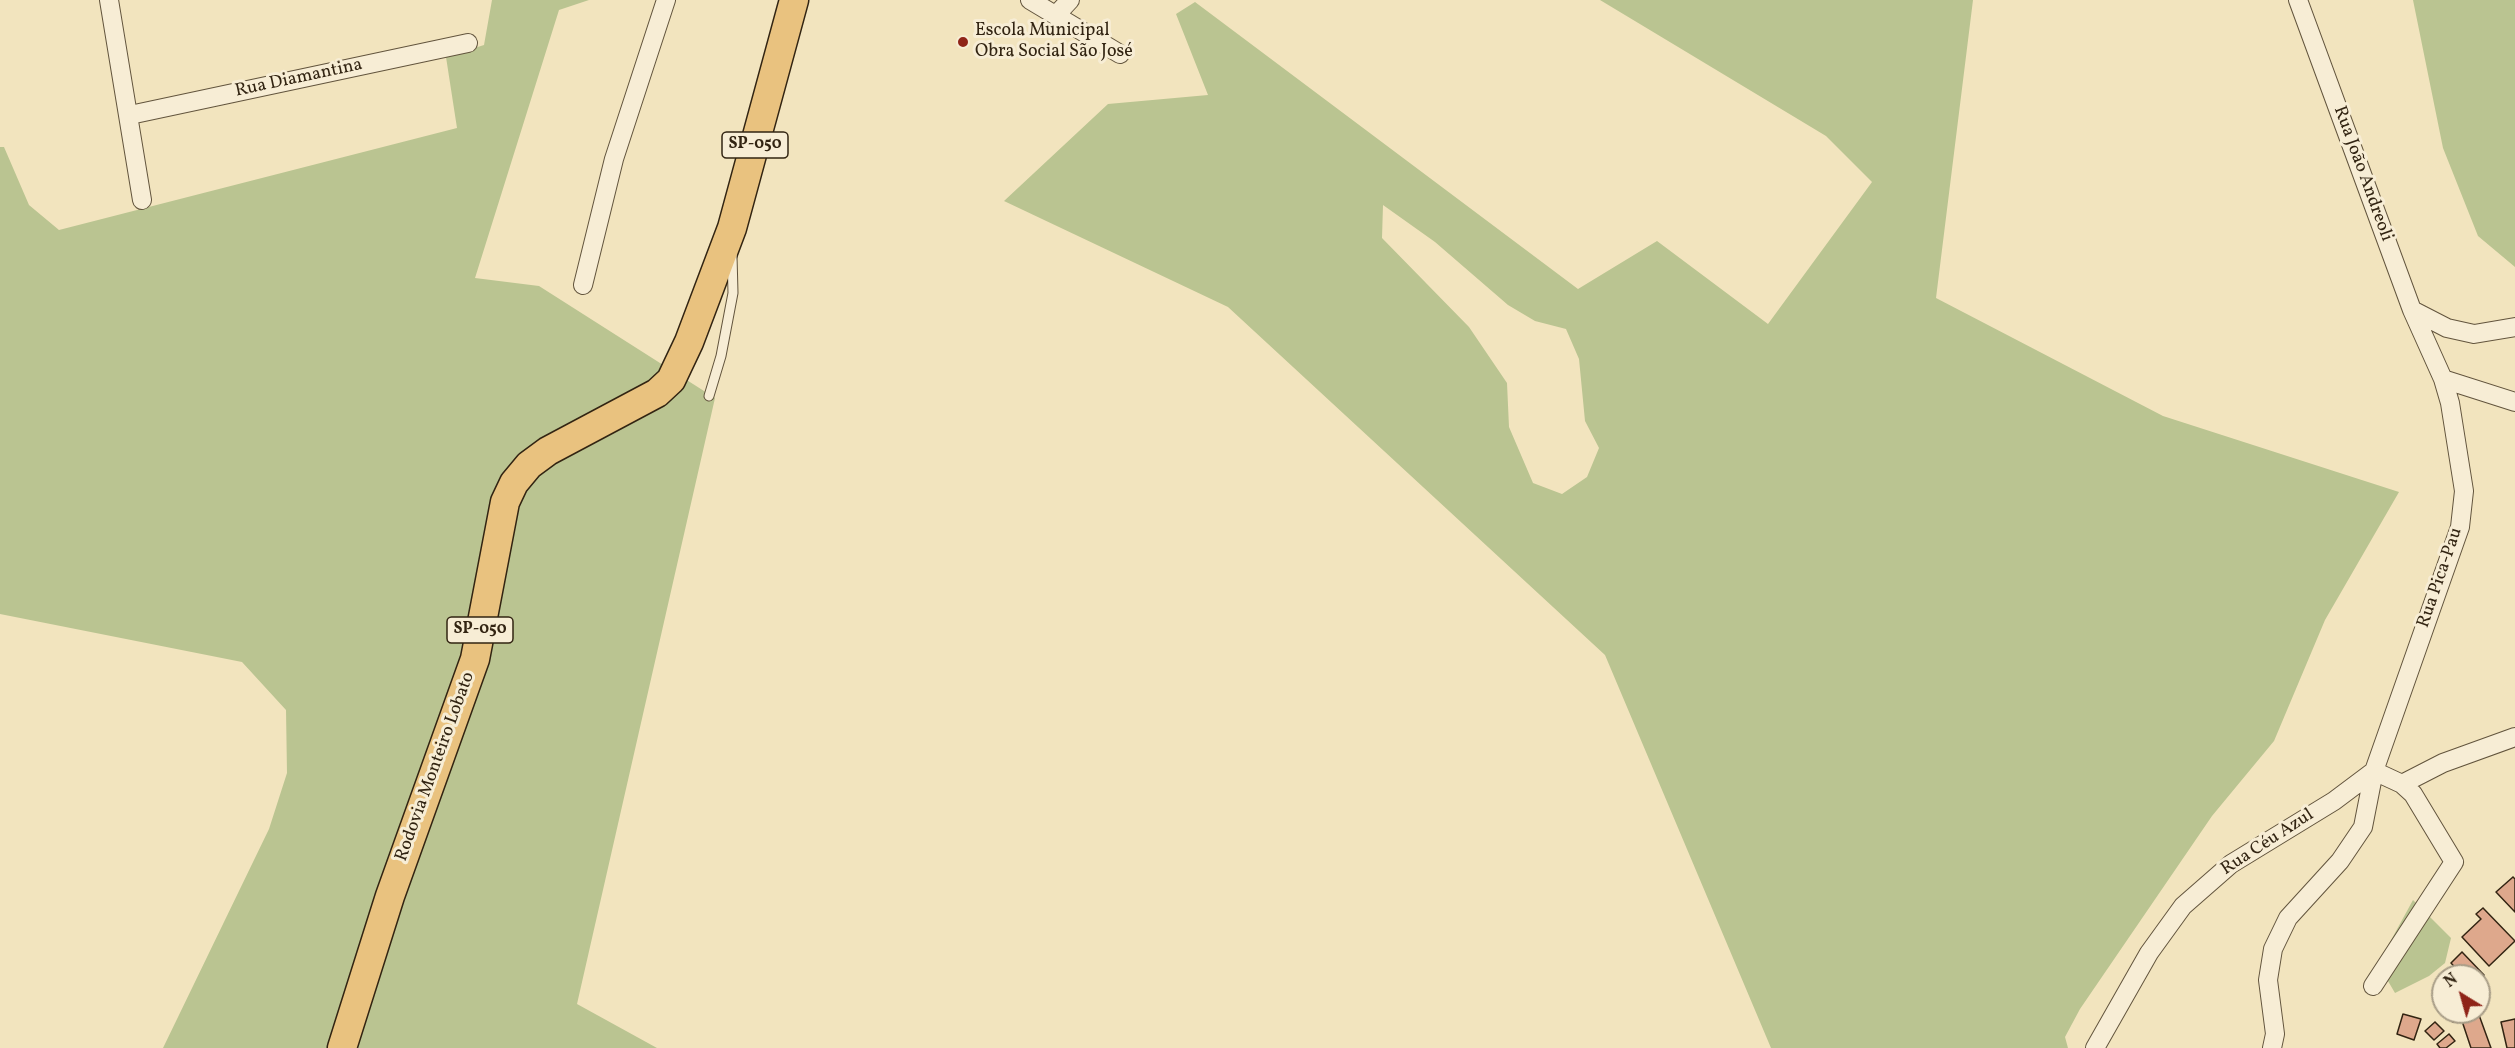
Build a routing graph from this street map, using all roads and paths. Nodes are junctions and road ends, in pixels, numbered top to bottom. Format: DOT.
graph roads {
  1 [pos="109,0"];
  2 [pos="666,0"];
  3 [pos="794,0"];
  4 [pos="1030,0"];
  5 [pos="1070,0"];
  6 [pos="2298,0"];
  7 [pos="1056,15"];
  8 [pos="468,43"];
  9 [pos="1120,54"];
  10 [pos="130,115"];
  11 [pos="142,200"];
  12 [pos="732,228"];
  13 [pos="583,285"];
  14 [pos="2412,310"];
  15 [pos="2515,327"];
  16 [pos="2427,347"];
  17 [pos="2443,379"];
  18 [pos="709,396"];
  19 [pos="2515,402"];
  20 [pos="2515,736"];
  21 [pos="2374,771"];
  22 [pos="2402,784"];
  23 [pos="2373,986"];
  24 [pos="342,1048"];
  25 [pos="2095,1048"];
  26 [pos="2272,1048"];
  1 -- 10 [label="street"];
  2 -- 13 [label="street"];
  3 -- 12 [label="main road, SP-050"];
  4 -- 7 [label="street"];
  5 -- 7 [label="street"];
  6 -- 14 [label="street, Rua João Andreoli"];
  7 -- 9 [label="street"];
  8 -- 10 [label="street, Rua Diamantina"];
  10 -- 11 [label="street"];
  12 -- 18 [label="lane"];
  12 -- 24 [label="main road, Rodovia Monteiro Lobato / SP-050"];
  14 -- 15 [label="street"];
  14 -- 16 [label="street, Rua João Andreoli"];
  16 -- 17 [label="street, Rua Pica-Pau"];
  17 -- 19 [label="street"];
  17 -- 21 [label="street, Rua Pica-Pau"];
  20 -- 22 [label="street"];
  21 -- 22 [label="street"];
  21 -- 25 [label="street, Rua Céu Azul"];
  21 -- 26 [label="street, Rua Pica-Pau"];
  22 -- 23 [label="street"];
}
